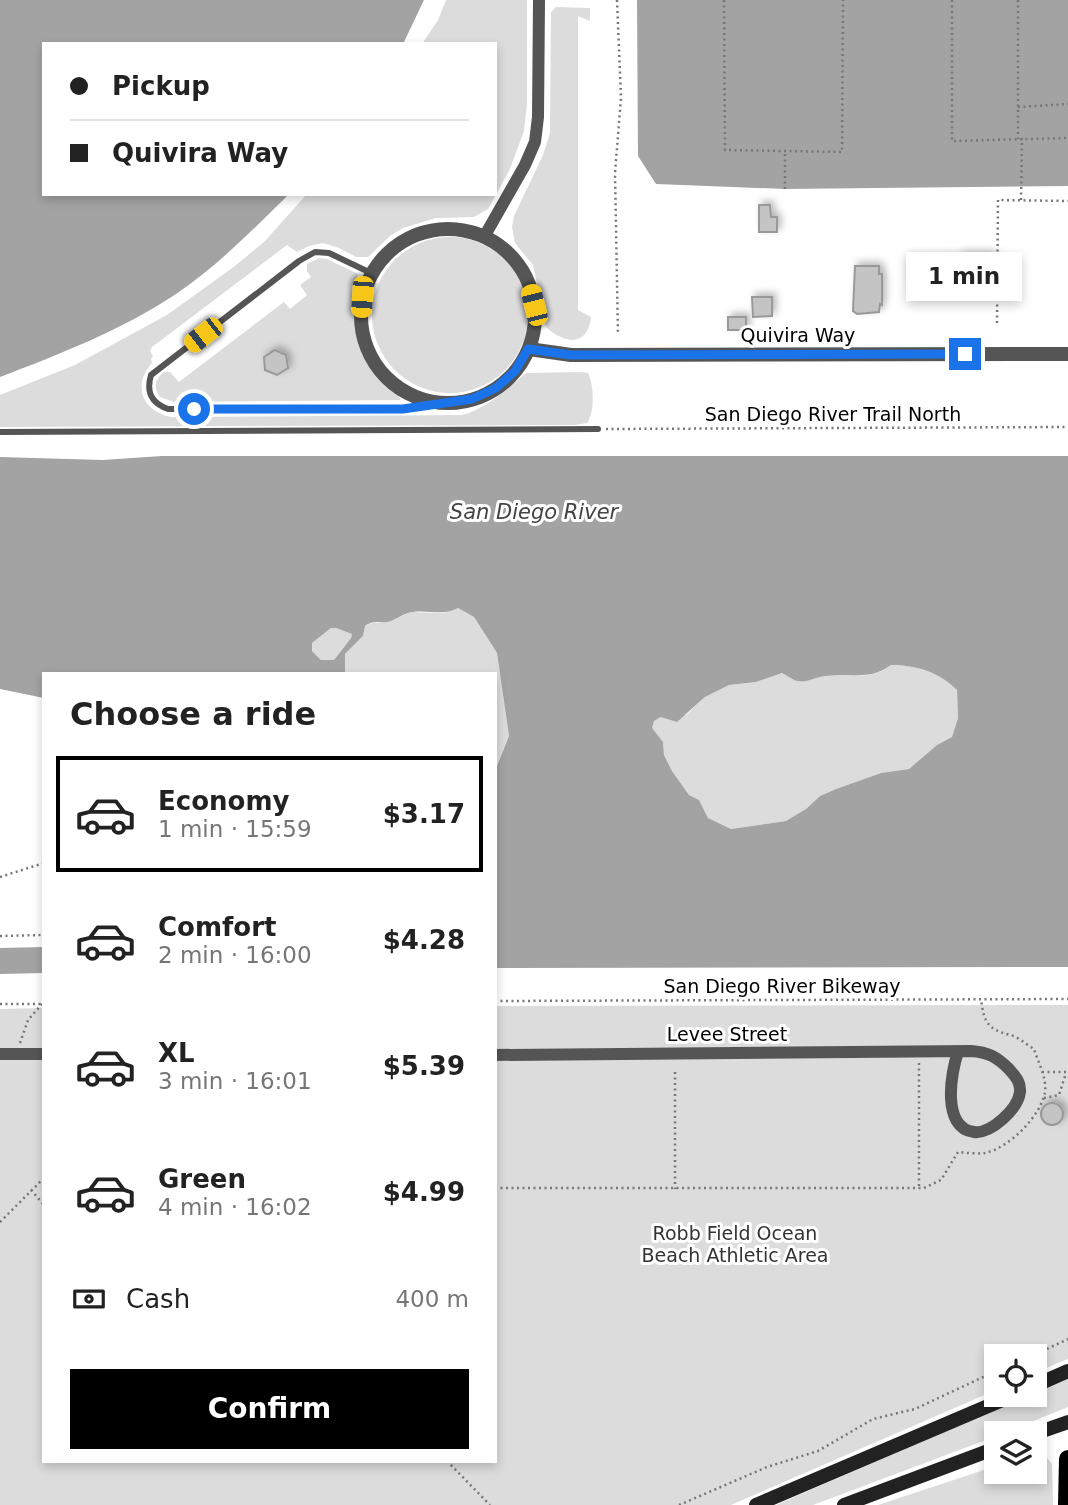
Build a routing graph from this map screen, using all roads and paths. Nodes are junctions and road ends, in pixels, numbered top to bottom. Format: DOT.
graph roads {
  1 [pos="539,0"];
  2 [pos="617,0"];
  3 [pos="724,0"];
  4 [pos="843,0"];
  5 [pos="952,0"];
  6 [pos="1018,0"];
  7 [pos="1068,104"];
  8 [pos="1018,107"];
  9 [pos="1068,138"];
  10 [pos="1020,139"];
  11 [pos="785,151"];
  12 [pos="785,189"];
  13 [pos="1021,200"];
  14 [pos="1068,201"];
  15 [pos="484,237"];
  16 [pos="371,273"];
  17 [pos="997,323"];
  18 [pos="618,335"];
  19 [pos="528,349"];
  20 [pos="1068,354"];
  21 [pos="446,403"];
  22 [pos="1068,427"];
  23 [pos="598,429"];
  24 [pos="0,432"];
  25 [pos="42,864"];
  26 [pos="0,877"];
  27 [pos="42,935"];
  28 [pos="0,936"];
  29 [pos="981,999"];
  30 [pos="1068,999"];
  31 [pos="497,1000"];
  32 [pos="0,1003"];
  33 [pos="42,1004"];
  34 [pos="42,1005"];
  35 [pos="919,1052"];
  36 [pos="958,1052"];
  37 [pos="0,1054"];
  38 [pos="20,1054"];
  39 [pos="42,1054"];
  40 [pos="497,1055"];
  41 [pos="675,1072"];
  42 [pos="1042,1072"];
  43 [pos="1067,1072"];
  44 [pos="1043,1098"];
  45 [pos="42,1180"];
  46 [pos="919,1187"];
  47 [pos="497,1188"];
  48 [pos="676,1189"];
  49 [pos="31,1191"];
  50 [pos="42,1203"];
  51 [pos="0,1222"];
  52 [pos="1068,1339"];
  53 [pos="1047,1349"];
  54 [pos="1068,1371"];
  55 [pos="984,1377"];
  56 [pos="1047,1380"];
  57 [pos="985,1407"];
  58 [pos="1068,1422"];
  59 [pos="1047,1429"];
  60 [pos="984,1452"];
  61 [pos="1068,1459"];
  62 [pos="449,1463"];
  63 [pos="490,1505"];
  64 [pos="679,1505"];
  65 [pos="756,1505"];
  66 [pos="844,1505"];
  67 [pos="1067,1505"];
  1 -- 15 [label="street"];
  2 -- 18 [label="path"];
  3 -- 11 [label="path"];
  4 -- 11 [label="path"];
  5 -- 10 [label="path"];
  6 -- 8 [label="path"];
  7 -- 8 [label="path"];
  8 -- 10 [label="path"];
  9 -- 10 [label="path"];
  10 -- 13 [label="path"];
  11 -- 12 [label="path"];
  13 -- 14 [label="path"];
  13 -- 17 [label="path"];
  15 -- 16 [label="street"];
  15 -- 19 [label="street"];
  16 -- 21 [label="street"];
  16 -- 21 [label="lane"];
  19 -- 20 [label="street, Quivira Way"];
  19 -- 21 [label="street"];
  22 -- 23 [label="path, San Diego River Trail North"];
  23 -- 24 [label="lane"];
  25 -- 26 [label="path"];
  27 -- 28 [label="path"];
  29 -- 30 [label="path, San Diego River Bikeway"];
  29 -- 31 [label="path, San Diego River Bikeway"];
  29 -- 42 [label="path"];
  32 -- 33 [label="path"];
  34 -- 38 [label="path"];
  35 -- 36 [label="street, Levee Street"];
  35 -- 40 [label="street, Levee Street"];
  35 -- 46 [label="path"];
  36 -- 36 [label="street, Levee Street"];
  37 -- 38 [label="street"];
  38 -- 39 [label="street"];
  41 -- 48 [label="path"];
  42 -- 43 [label="path"];
  42 -- 44 [label="path"];
  43 -- 44 [label="path"];
  44 -- 46 [label="path"];
  45 -- 49 [label="path"];
  46 -- 48 [label="path"];
  47 -- 48 [label="path"];
  49 -- 50 [label="path"];
  49 -- 51 [label="path"];
  52 -- 53 [label="path"];
  54 -- 56 [label="main road"];
  55 -- 64 [label="path"];
  57 -- 65 [label="main road"];
  58 -- 59 [label="main road"];
  60 -- 66 [label="main road"];
  61 -- 67 [label="main road"];
  62 -- 63 [label="path"];
}
